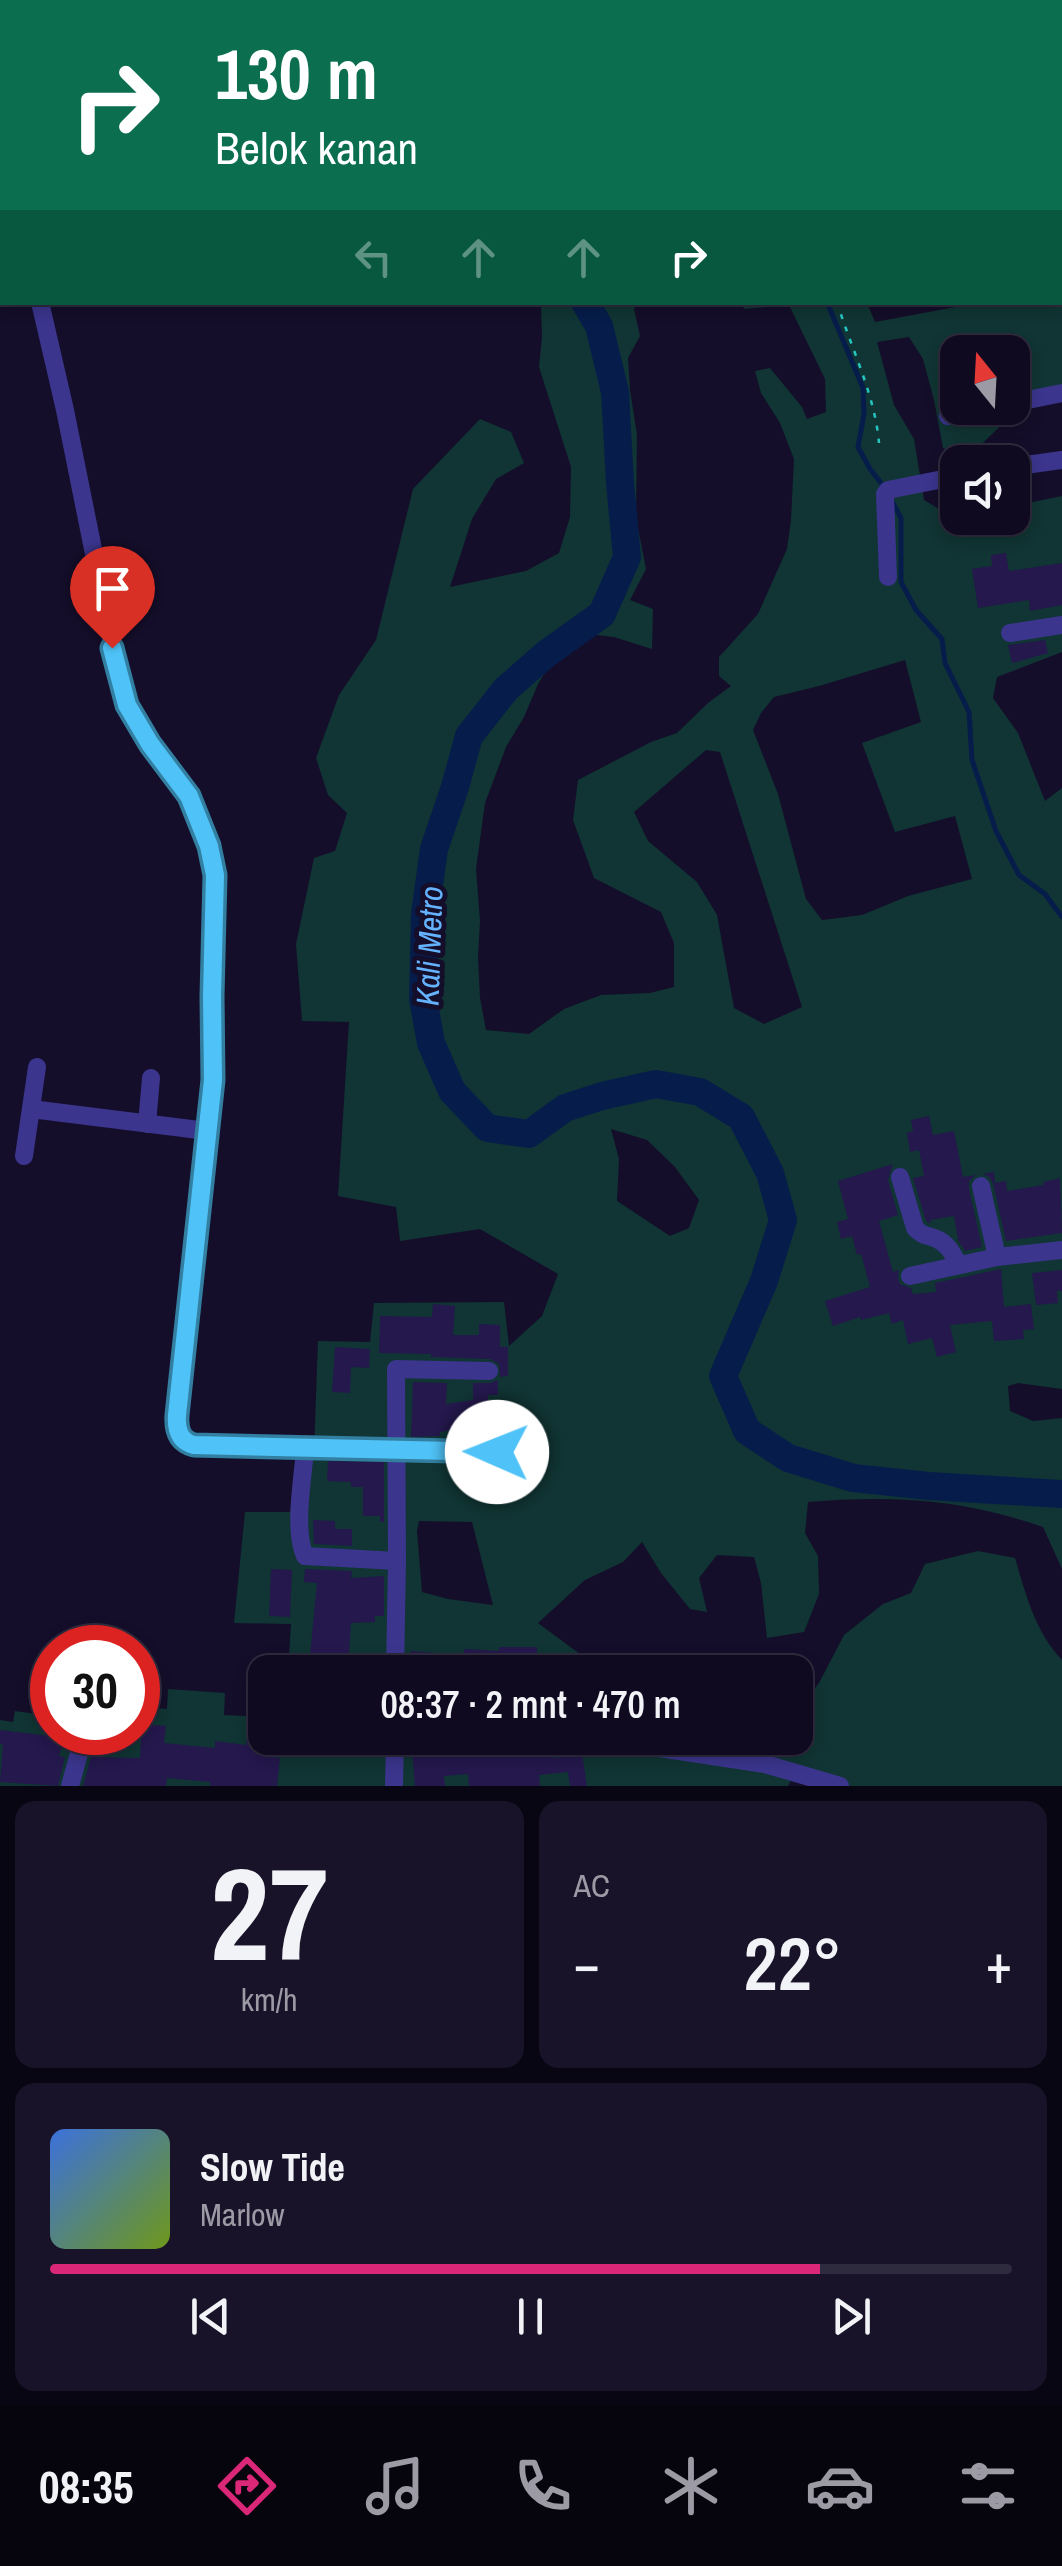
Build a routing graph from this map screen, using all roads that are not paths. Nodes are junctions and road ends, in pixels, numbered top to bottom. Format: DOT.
graph roads {
  1 [pos="41,305"];
  2 [pos="1062,393"];
  3 [pos="1030,399"];
  4 [pos="1062,460"];
  5 [pos="1030,464"];
  6 [pos="940,480"];
  7 [pos="888,576"];
  8 [pos="1062,625"];
  9 [pos="1010,633"];
  10 [pos="37,1066"];
  11 [pos="151,1078"];
  12 [pos="31,1110"];
  13 [pos="147,1124"];
  14 [pos="207,1131"];
  15 [pos="24,1156"];
  16 [pos="900,1177"];
  17 [pos="981,1186"];
  18 [pos="1062,1250"];
  19 [pos="997,1257"];
  20 [pos="958,1264"];
  21 [pos="910,1276"];
  22 [pos="488,1372"];
  23 [pos="306,1449"];
  24 [pos="396,1450"];
  25 [pos="497,1452"];
  26 [pos="397,1561"];
  27 [pos="394,1655"];
  28 [pos="79,1755"];
  29 [pos="395,1755"];
  30 [pos="706,1755"];
  31 [pos="70,1786"];
  32 [pos="394,1786"];
  33 [pos="840,1786"];
  1 -- 14 [label="street"];
  2 -- 3 [label="street"];
  4 -- 5 [label="street"];
  6 -- 7 [label="street"];
  8 -- 9 [label="street"];
  10 -- 12 [label="street"];
  11 -- 13 [label="street"];
  12 -- 13 [label="street"];
  12 -- 15 [label="street"];
  13 -- 14 [label="street"];
  14 -- 23 [label="street"];
  16 -- 20 [label="street"];
  17 -- 19 [label="street"];
  18 -- 19 [label="street"];
  19 -- 20 [label="street"];
  20 -- 21 [label="street"];
  22 -- 24 [label="street"];
  23 -- 24 [label="street"];
  23 -- 26 [label="street"];
  24 -- 25 [label="street"];
  24 -- 26 [label="street"];
  26 -- 27 [label="street"];
  28 -- 31 [label="street"];
  29 -- 32 [label="street"];
  30 -- 33 [label="street"];
}
